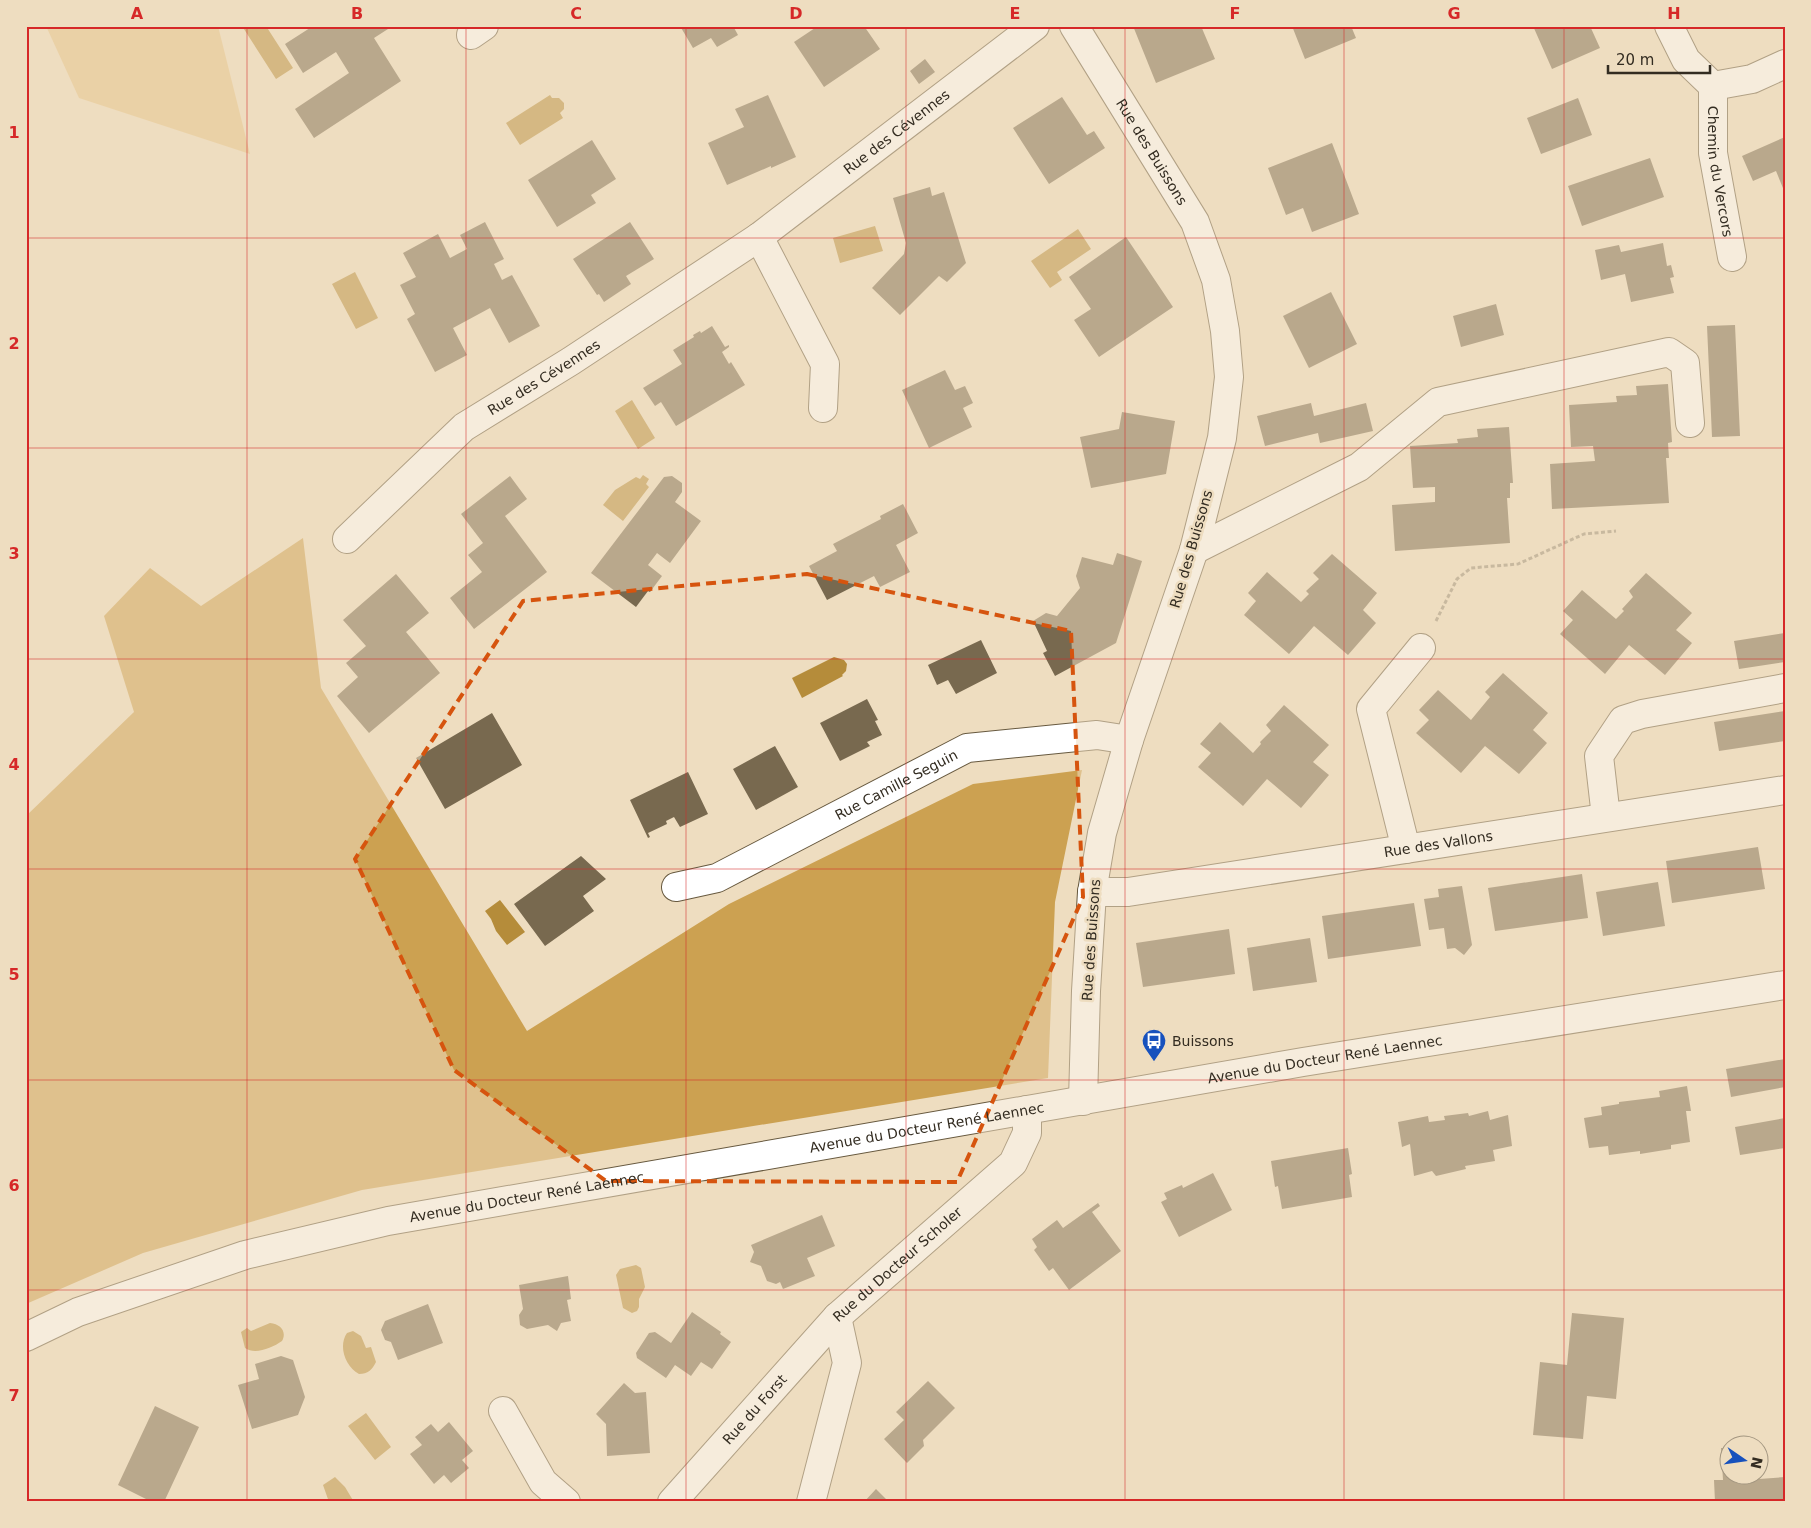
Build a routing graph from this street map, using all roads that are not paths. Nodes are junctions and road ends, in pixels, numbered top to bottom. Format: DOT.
graph roads {
  1 [pos="1035,26"];
  2 [pos="1074,26"];
  3 [pos="1669,26"];
  4 [pos="1785,64"];
  5 [pos="1713,86"];
  6 [pos="759,237"];
  7 [pos="1732,257"];
  8 [pos="823,408"];
  9 [pos="1690,423"];
  10 [pos="348,539"];
  11 [pos="1194,550"];
  12 [pos="1422,648"];
  13 [pos="1785,688"];
  14 [pos="1129,740"];
  15 [pos="1785,790"];
  16 [pos="1606,817"];
  17 [pos="1406,849"];
  18 [pos="676,887"];
  19 [pos="1092,892"];
  20 [pos="1785,985"];
  21 [pos="1083,1101"];
  22 [pos="1027,1110"];
  23 [pos="837,1317"];
  24 [pos="26,1338"];
  25 [pos="503,1411"];
  26 [pos="566,1502"];
  27 [pos="672,1502"];
  28 [pos="811,1502"];
  1 -- 6 [label="street, Rue des Cévennes"];
  2 -- 11 [label="street, Rue des Buissons"];
  3 -- 5 [label="street"];
  4 -- 5 [label="street"];
  5 -- 7 [label="street, Chemin du Vercors"];
  6 -- 8 [label="street"];
  6 -- 10 [label="street, Rue des Cévennes"];
  9 -- 11 [label="street"];
  11 -- 14 [label="street, Rue des Buissons"];
  12 -- 17 [label="street"];
  13 -- 16 [label="street"];
  14 -- 18 [label="street, Rue Camille Seguin"];
  14 -- 19 [label="street, Rue des Buissons"];
  15 -- 16 [label="street, Rue des Vallons"];
  16 -- 17 [label="street, Rue des Vallons"];
  17 -- 19 [label="street, Rue des Vallons"];
  19 -- 21 [label="street, Rue des Buissons"];
  20 -- 21 [label="street, Avenue du Docteur René Laennec"];
  21 -- 22 [label="street, Avenue du Docteur René Laennec"];
  22 -- 23 [label="street, Rue du Docteur Scholer"];
  22 -- 24 [label="street, Avenue du Docteur René Laennec"];
  23 -- 27 [label="street, Rue du Forst"];
  23 -- 28 [label="street, Rue du Docteur Scholer"];
  25 -- 26 [label="street"];
}
